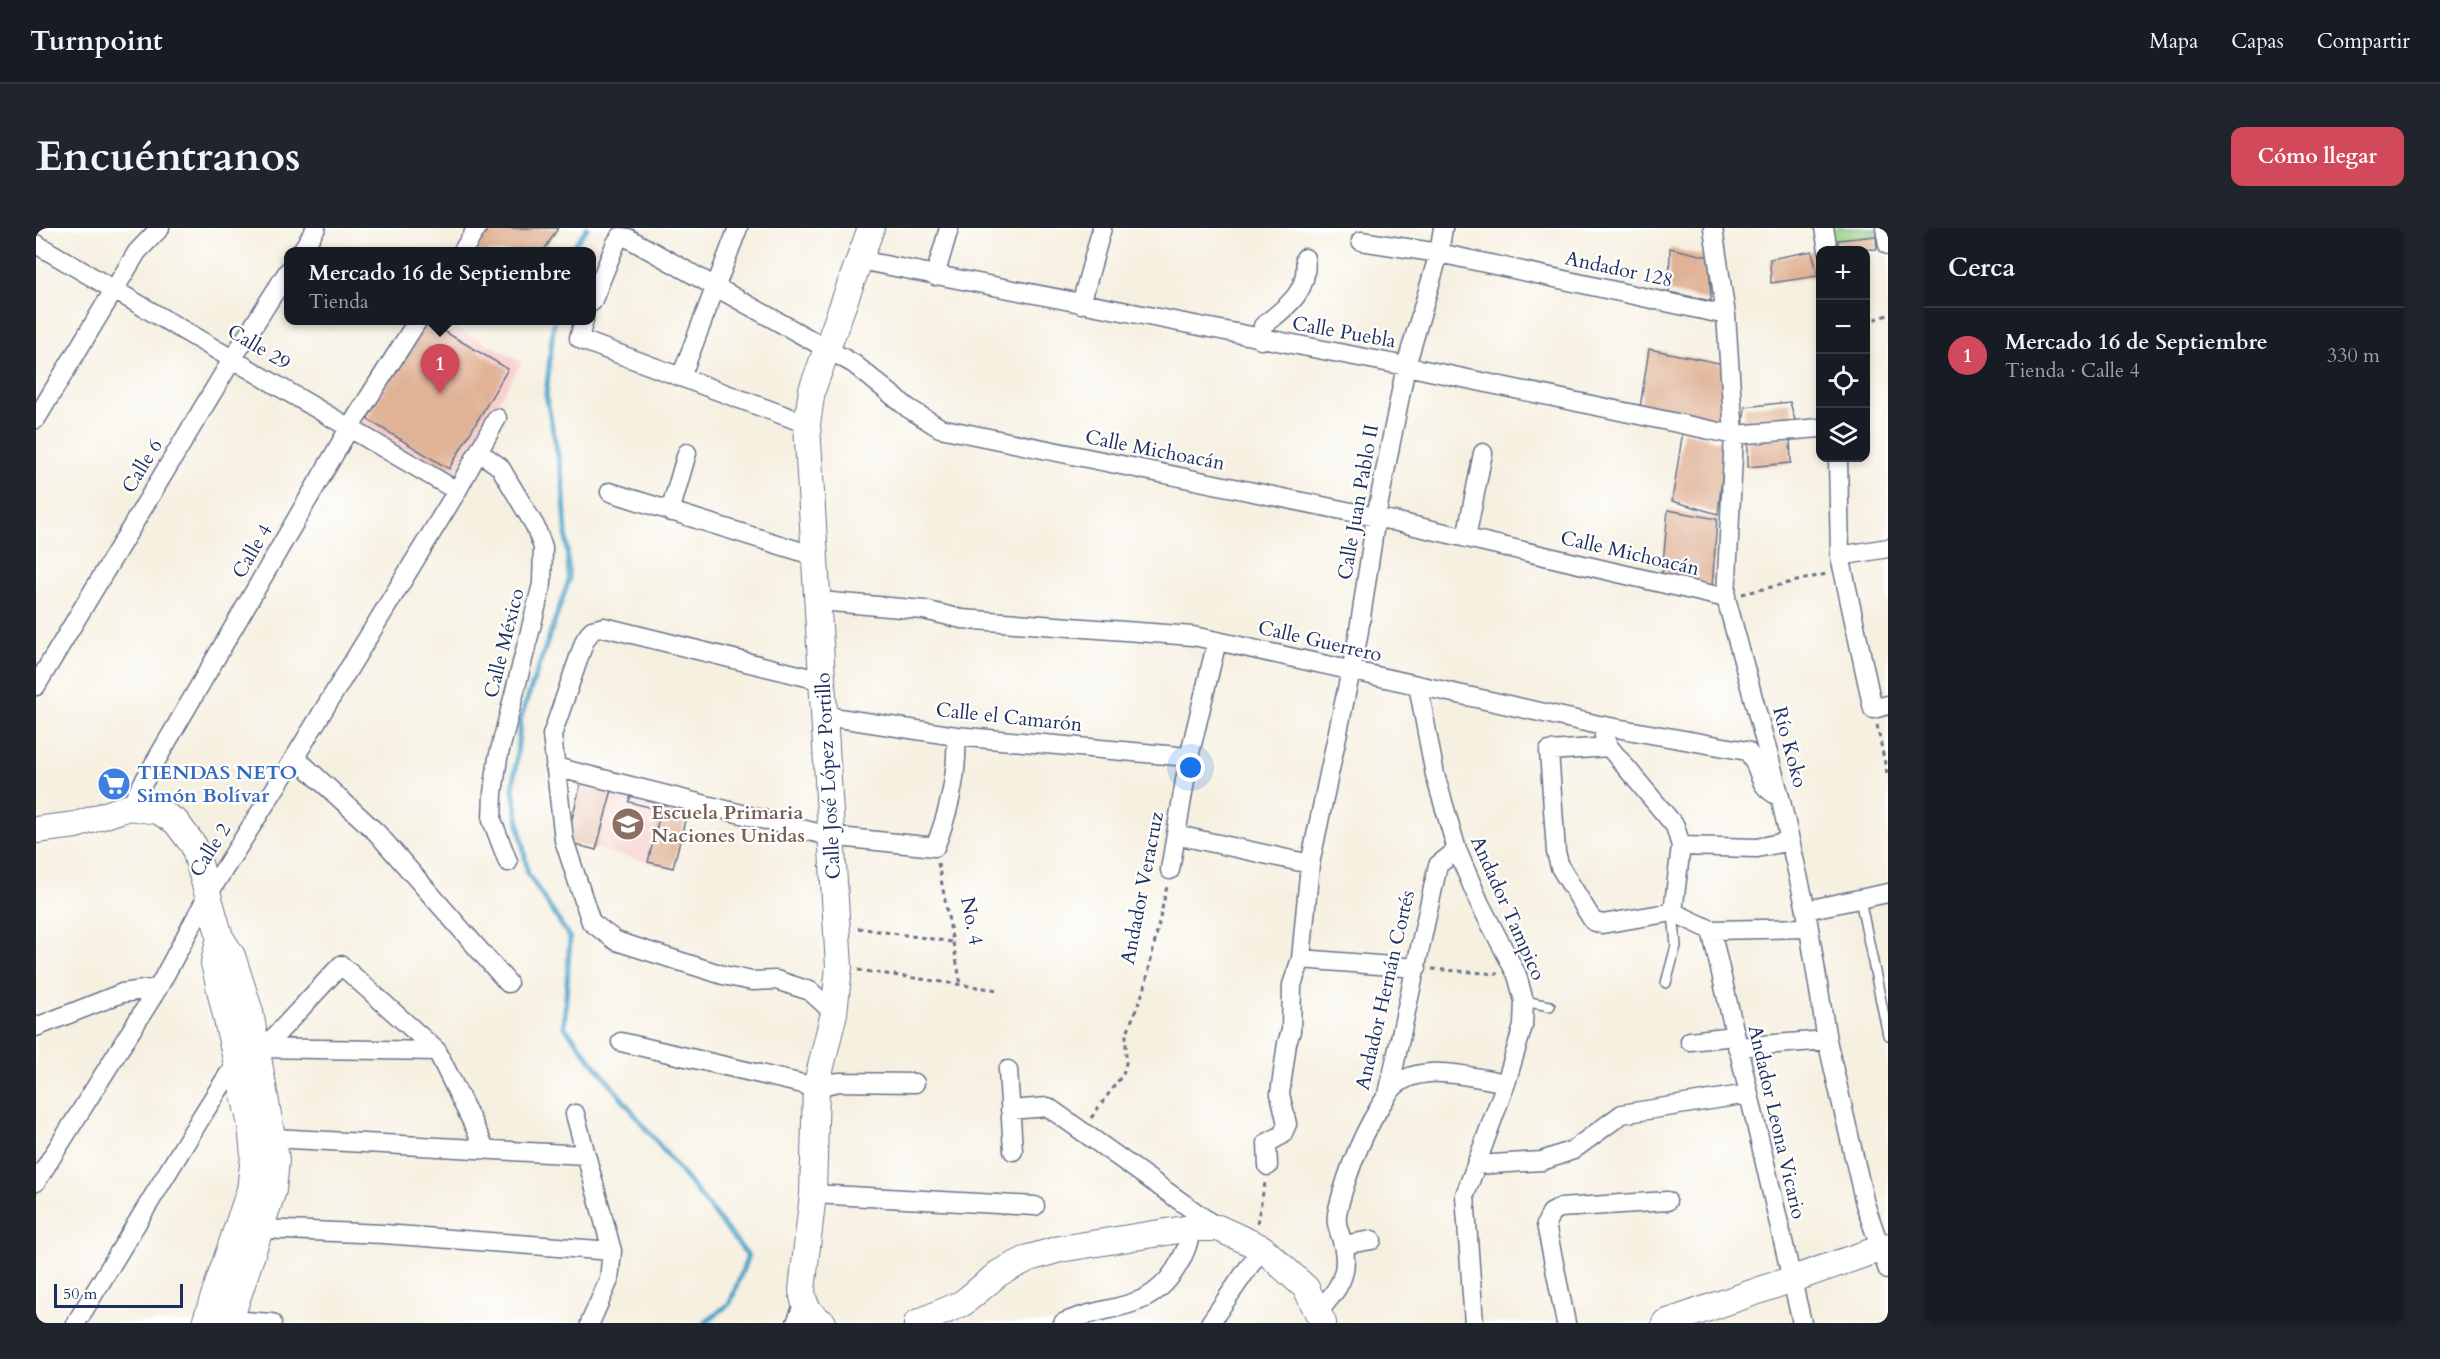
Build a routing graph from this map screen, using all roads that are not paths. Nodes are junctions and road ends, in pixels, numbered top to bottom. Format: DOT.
graph roads {
  1 [pos="142,228"];
  2 [pos="160,228"];
  3 [pos="316,228"];
  4 [pos="477,228"];
  5 [pos="738,228"];
  6 [pos="871,228"];
  7 [pos="949,228"];
  8 [pos="1102,228"];
  9 [pos="1443,228"];
  10 [pos="1713,228"];
  11 [pos="1824,228"];
  12 [pos="1885,228"];
  13 [pos="1361,241"];
  14 [pos="36,244"];
  15 [pos="1888,245"];
  16 [pos="1827,246"];
  17 [pos="304,247"];
  18 [pos="465,247"];
  19 [pos="137,252"];
  20 [pos="1439,254"];
  21 [pos="1305,258"];
  22 [pos="859,260"];
  23 [pos="935,276"];
  24 [pos="284,277"];
  25 [pos="715,285"];
  26 [pos="115,288"];
  27 [pos="596,291"];
  28 [pos="1081,304"];
  29 [pos="1726,315"];
  30 [pos="415,325"];
  31 [pos="583,325"];
  32 [pos="1261,339"];
  33 [pos="826,348"];
  34 [pos="233,358"];
  35 [pos="1406,366"];
  36 [pos="681,377"];
  37 [pos="497,418"];
  38 [pos="36,419"];
  39 [pos="807,424"];
  40 [pos="350,427"];
  41 [pos="1816,428"];
  42 [pos="1734,435"];
  43 [pos="479,452"];
  44 [pos="687,453"];
  45 [pos="1483,453"];
  46 [pos="1838,462"];
  47 [pos="457,491"];
  48 [pos="610,492"];
  49 [pos="670,512"];
  50 [pos="1376,517"];
  51 [pos="1466,538"];
  52 [pos="1888,548"];
  53 [pos="815,556"];
  54 [pos="1841,563"];
  55 [pos="1726,598"];
  56 [pos="820,601"];
  57 [pos="1217,641"];
  58 [pos="1350,672"];
  59 [pos="823,681"];
  60 [pos="1418,685"];
  61 [pos="36,686"];
  62 [pos="1881,707"];
  63 [pos="826,716"];
  64 [pos="1599,725"];
  65 [pos="956,736"];
  66 [pos="1609,747"];
  67 [pos="295,756"];
  68 [pos="1189,757"];
  69 [pos="555,767"];
  70 [pos="1780,797"];
  71 [pos="129,807"];
  72 [pos="36,830"];
  73 [pos="1177,834"];
  74 [pos="829,836"];
  75 [pos="1790,841"];
  76 [pos="1681,846"];
  77 [pos="1457,850"];
  78 [pos="508,862"];
  79 [pos="1310,864"];
  80 [pos="1170,870"];
  81 [pos="209,893"];
  82 [pos="1888,893"];
  83 [pos="1860,899"];
  84 [pos="1674,912"];
  85 [pos="1808,919"];
  86 [pos="1712,930"];
  87 [pos="220,937"];
  88 [pos="1301,959"];
  89 [pos="1417,968"];
  90 [pos="508,983"];
  91 [pos="1666,983"];
  92 [pos="1883,986"];
  93 [pos="158,988"];
  94 [pos="1524,1001"];
  95 [pos="1550,1006"];
  96 [pos="834,1013"];
  97 [pos="36,1027"];
  98 [pos="1888,1035"];
  99 [pos="1827,1040"];
  100 [pos="1690,1041"];
  101 [pos="1736,1041"];
  102 [pos="621,1042"];
  103 [pos="260,1048"];
  104 [pos="438,1051"];
  105 [pos="237,1066"];
  106 [pos="1008,1070"];
  107 [pos="915,1083"];
  108 [pos="1506,1083"];
  109 [pos="816,1087"];
  110 [pos="1388,1094"];
  111 [pos="1748,1094"];
  112 [pos="1010,1110"];
  113 [pos="575,1114"];
  114 [pos="273,1138"];
  115 [pos="484,1148"];
  116 [pos="1013,1151"];
  117 [pos="585,1155"];
  118 [pos="42,1164"];
  119 [pos="1268,1166"];
  120 [pos="1476,1166"];
  121 [pos="36,1182"];
  122 [pos="813,1194"];
  123 [pos="1667,1201"];
  124 [pos="1035,1206"];
  125 [pos="1191,1228"];
  126 [pos="1218,1228"];
  127 [pos="261,1229"];
  128 [pos="1372,1239"];
  129 [pos="1257,1245"];
  130 [pos="1343,1245"];
  131 [pos="612,1251"];
  132 [pos="1885,1255"];
  133 [pos="1791,1281"];
  134 [pos="800,1313"];
  135 [pos="1321,1316"];
  136 [pos="1701,1317"];
  137 [pos="943,1318"];
  138 [pos="222,1322"];
  139 [pos="76,1323"];
  140 [pos="272,1323"];
  141 [pos="590,1323"];
  142 [pos="823,1323"];
  143 [pos="917,1323"];
  144 [pos="1063,1323"];
  145 [pos="1210,1323"];
  146 [pos="1474,1323"];
  147 [pos="1566,1323"];
  148 [pos="1665,1323"];
  149 [pos="1802,1323"];
  1 -- 19 [label="street"];
  2 -- 19 [label="street"];
  3 -- 17 [label="street"];
  4 -- 18 [label="street"];
  5 -- 25 [label="street"];
  6 -- 22 [label="street, Calle José López Portillo"];
  7 -- 23 [label="street"];
  8 -- 28 [label="street"];
  9 -- 20 [label="street, Calle Juan Pablo II"];
  10 -- 29 [label="street, Río Koko"];
  11 -- 16 [label="street"];
  12 -- 15 [label="street"];
  13 -- 20 [label="street, Andador 128"];
  14 -- 26 [label="street, Calle 29"];
  19 -- 26 [label="street"];
  20 -- 29 [label="street, Andador 128"];
  20 -- 35 [label="street, Calle Juan Pablo II"];
  21 -- 32 [label="street"];
  22 -- 23 [label="street, Calle Puebla"];
  22 -- 33 [label="street, Calle José López Portillo"];
  23 -- 28 [label="street, Calle Puebla"];
  24 -- 34 [label="street, Calle 6"];
  25 -- 27 [label="street, Calle Michoacán"];
  25 -- 33 [label="street, Calle Michoacán"];
  25 -- 36 [label="street"];
  26 -- 34 [label="street, Calle 29"];
  26 -- 38 [label="street"];
  28 -- 32 [label="street, Calle Puebla"];
  29 -- 42 [label="street, Río Koko"];
  30 -- 40 [label="street, Calle 4"];
  31 -- 36 [label="street"];
  32 -- 35 [label="street, Calle Puebla"];
  33 -- 39 [label="street, Calle José López Portillo"];
  33 -- 50 [label="street, Calle Michoacán"];
  34 -- 40 [label="street, Calle 29"];
  34 -- 61 [label="street, Calle 6"];
  35 -- 42 [label="street, Calle Puebla"];
  35 -- 50 [label="street, Calle Juan Pablo II"];
  36 -- 39 [label="street"];
  37 -- 43 [label="street, Calle 2"];
  39 -- 53 [label="street, Calle José López Portillo"];
  40 -- 47 [label="street, Calle 29"];
  40 -- 71 [label="street, Calle 4"];
  41 -- 42 [label="street, Calle Puebla"];
  42 -- 55 [label="street, Río Koko"];
  43 -- 47 [label="street, Calle 2"];
  43 -- 78 [label="street, Calle México"];
  44 -- 49 [label="street"];
  45 -- 51 [label="street"];
  46 -- 54 [label="street"];
  47 -- 67 [label="street, Calle 2"];
  48 -- 49 [label="street"];
  49 -- 53 [label="street"];
  50 -- 51 [label="street, Calle Michoacán"];
  50 -- 58 [label="street, Calle Juan Pablo II"];
  51 -- 55 [label="street, Calle Michoacán"];
  52 -- 54 [label="street"];
  53 -- 56 [label="street, Calle José López Portillo"];
  54 -- 62 [label="street"];
  55 -- 70 [label="street, Río Koko"];
  56 -- 57 [label="street, Calle Guerrero"];
  56 -- 59 [label="street, Calle José López Portillo"];
  57 -- 58 [label="street, Calle Guerrero"];
  57 -- 68 [label="street, Andador Veracruz"];
  58 -- 60 [label="street, Calle Guerrero"];
  58 -- 79 [label="street, Calle Juan Pablo II"];
  59 -- 63 [label="street, Calle José López Portillo"];
  59 -- 69 [label="street"];
  60 -- 64 [label="street, Calle Guerrero"];
  60 -- 77 [label="street, Andador Tampico"];
  63 -- 65 [label="street, Calle el Camarón"];
  63 -- 74 [label="street, Calle José López Portillo"];
  64 -- 66 [label="street"];
  64 -- 70 [label="street, Calle Guerrero"];
  65 -- 68 [label="street, Calle el Camarón"];
  65 -- 74 [label="street"];
  66 -- 76 [label="street"];
  66 -- 84 [label="street"];
  67 -- 81 [label="street, Calle 2"];
  67 -- 90 [label="street"];
  68 -- 73 [label="street, Andador Veracruz"];
  69 -- 74 [label="street"];
  69 -- 96 [label="street"];
  70 -- 75 [label="street, Río Koko"];
  71 -- 72 [label="street"];
  71 -- 81 [label="street"];
  73 -- 79 [label="street"];
  73 -- 80 [label="street, Andador Veracruz"];
  74 -- 96 [label="street, Calle José López Portillo"];
  75 -- 76 [label="street"];
  75 -- 85 [label="street, Río Koko"];
  76 -- 84 [label="street"];
  77 -- 89 [label="street, Andador Hernán Cortés"];
  77 -- 94 [label="street, Andador Tampico"];
  79 -- 88 [label="street, Calle Juan Pablo II"];
  81 -- 87 [label="street"];
  81 -- 93 [label="street, Calle 2"];
  82 -- 83 [label="street"];
  83 -- 85 [label="street"];
  83 -- 92 [label="lane"];
  84 -- 86 [label="street"];
  84 -- 91 [label="lane"];
  85 -- 86 [label="street"];
  85 -- 99 [label="street, Río Koko"];
  86 -- 101 [label="street, Andador Leona Vicario"];
  87 -- 103 [label="street"];
  87 -- 105 [label="street"];
  88 -- 89 [label="street"];
  88 -- 119 [label="street, Calle Juan Pablo II"];
  89 -- 110 [label="street, Andador Hernán Cortés"];
  92 -- 98 [label="lane"];
  93 -- 97 [label="street"];
  93 -- 118 [label="street, Calle 2"];
  94 -- 95 [label="lane"];
  94 -- 108 [label="street, Andador Tampico"];
  96 -- 109 [label="street, Calle José López Portillo"];
  99 -- 101 [label="street"];
  99 -- 132 [label="street, Río Koko"];
  100 -- 101 [label="street"];
  101 -- 111 [label="street, Andador Leona Vicario"];
  102 -- 109 [label="street"];
  103 -- 104 [label="street"];
  103 -- 104 [label="street"];
  103 -- 114 [label="street"];
  104 -- 115 [label="street"];
  105 -- 138 [label="street"];
  105 -- 139 [label="street"];
  106 -- 112 [label="street"];
  107 -- 109 [label="street"];
  108 -- 110 [label="street"];
  108 -- 120 [label="street, Andador Tampico"];
  109 -- 122 [label="street, Calle José López Portillo"];
  110 -- 130 [label="street, Andador Hernán Cortés"];
  111 -- 120 [label="street"];
  111 -- 133 [label="street, Andador Leona Vicario"];
  112 -- 116 [label="street"];
  112 -- 126 [label="street"];
  113 -- 117 [label="street"];
  114 -- 115 [label="street"];
  114 -- 127 [label="street"];
  115 -- 117 [label="street"];
  117 -- 131 [label="street"];
  118 -- 121 [label="street, Calle 2"];
  120 -- 146 [label="street, Andador Tampico"];
  122 -- 124 [label="street"];
  122 -- 134 [label="street, Calle José López Portillo"];
  123 -- 147 [label="street"];
  125 -- 126 [label="street"];
  125 -- 137 [label="street"];
  125 -- 144 [label="street"];
  126 -- 129 [label="street"];
  127 -- 131 [label="street"];
  127 -- 138 [label="street"];
  128 -- 130 [label="street"];
  129 -- 135 [label="street"];
  129 -- 145 [label="street"];
  130 -- 135 [label="street, Andador Hernán Cortés"];
  131 -- 141 [label="street"];
  132 -- 133 [label="street"];
  133 -- 136 [label="street"];
  133 -- 149 [label="street, Andador Leona Vicario"];
  134 -- 142 [label="street, Calle José López Portillo"];
  136 -- 148 [label="street"];
  137 -- 143 [label="street"];
  138 -- 140 [label="street"];
}
